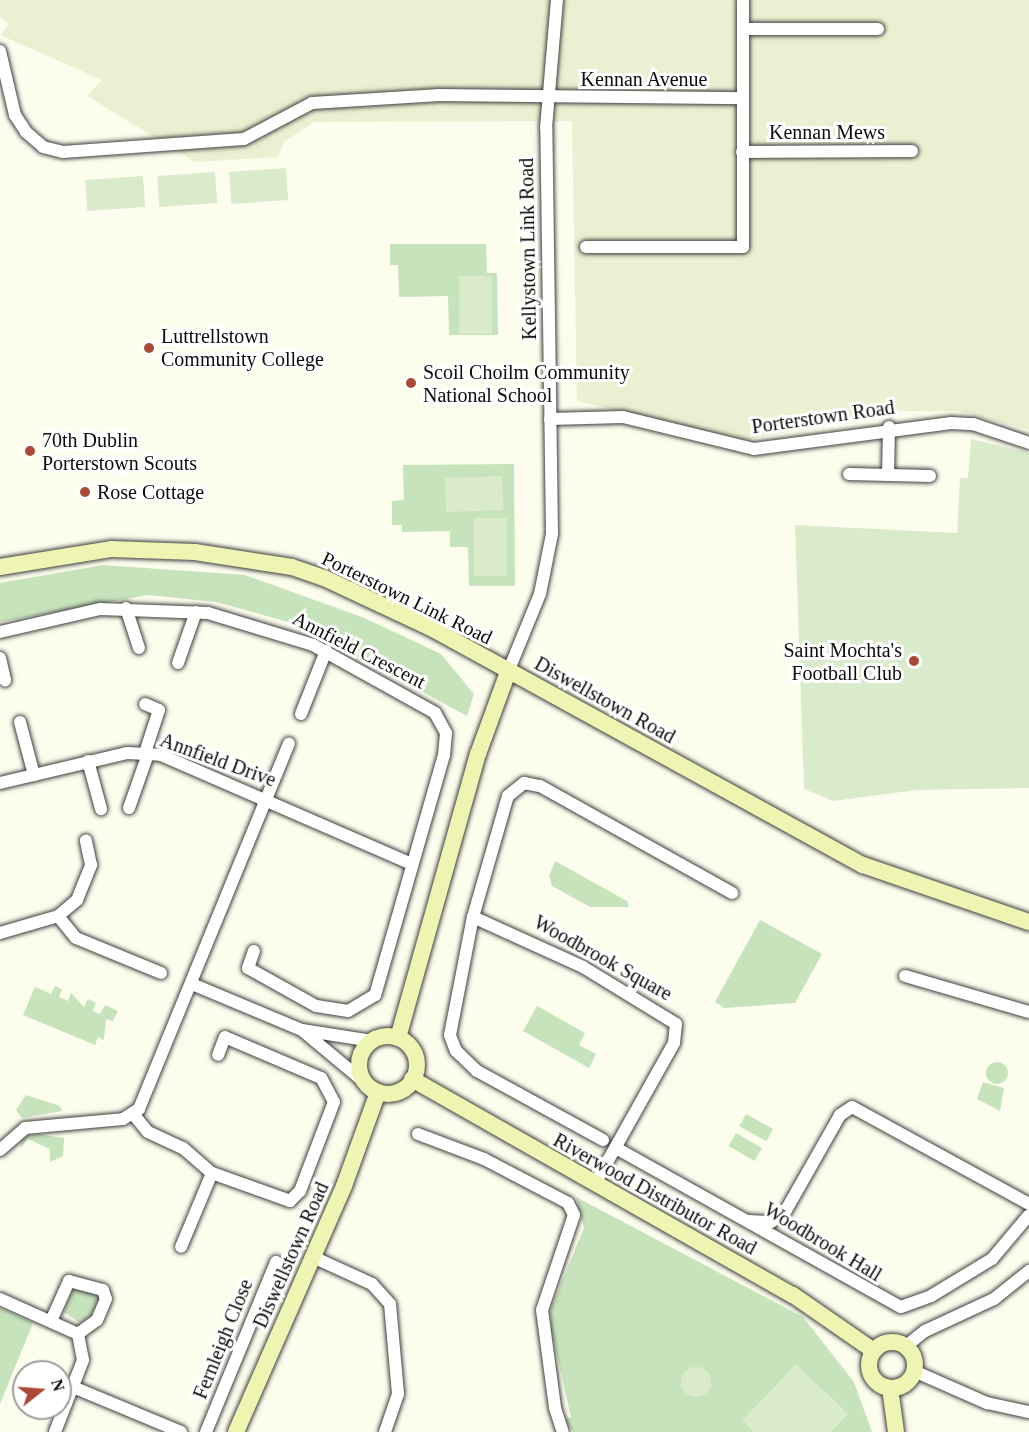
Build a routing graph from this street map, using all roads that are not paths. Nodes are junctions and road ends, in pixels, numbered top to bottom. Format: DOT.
graph roads {
  1 [pos="557,0"];
  2 [pos="743,0"];
  3 [pos="744,29"];
  4 [pos="878,29"];
  5 [pos="0,51"];
  6 [pos="547,98"];
  7 [pos="741,98"];
  8 [pos="912,151"];
  9 [pos="742,152"];
  10 [pos="586,247"];
  11 [pos="550,418"];
  12 [pos="889,427"];
  13 [pos="1029,443"];
  14 [pos="849,474"];
  15 [pos="888,475"];
  16 [pos="930,476"];
  17 [pos="0,567"];
  18 [pos="126,608"];
  19 [pos="196,612"];
  20 [pos="0,632"];
  21 [pos="139,648"];
  22 [pos="326,651"];
  23 [pos="0,658"];
  24 [pos="178,663"];
  25 [pos="508,672"];
  26 [pos="5,680"];
  27 [pos="145,704"];
  28 [pos="301,714"];
  29 [pos="20,722"];
  30 [pos="289,744"];
  31 [pos="147,753"];
  32 [pos="88,761"];
  33 [pos="34,775"];
  34 [pos="0,783"];
  35 [pos="267,798"];
  36 [pos="129,808"];
  37 [pos="101,809"];
  38 [pos="86,840"];
  39 [pos="412,864"];
  40 [pos="732,893"];
  41 [pos="58,916"];
  42 [pos="473,917"];
  43 [pos="1029,922"];
  44 [pos="0,933"];
  45 [pos="254,951"];
  46 [pos="161,973"];
  47 [pos="905,976"];
  48 [pos="192,984"];
  49 [pos="1029,1012"];
  50 [pos="302,1030"];
  51 [pos="398,1038"];
  52 [pos="372,1041"];
  53 [pos="218,1055"];
  54 [pos="412,1079"];
  55 [pos="363,1081"];
  56 [pos="378,1092"];
  57 [pos="134,1115"];
  58 [pos="418,1134"];
  59 [pos="603,1140"];
  60 [pos="616,1148"];
  61 [pos="0,1150"];
  62 [pos="212,1173"];
  63 [pos="595,1184"];
  64 [pos="1029,1204"];
  65 [pos="1029,1215"];
  66 [pos="747,1221"];
  67 [pos="181,1248"];
  68 [pos="314,1257"];
  69 [pos="276,1262"];
  70 [pos="1029,1271"];
  71 [pos="0,1299"];
  72 [pos="51,1321"];
  73 [pos="78,1334"];
  74 [pos="905,1347"];
  75 [pos="874,1351"];
  76 [pos="914,1371"];
  77 [pos="73,1387"];
  78 [pos="890,1388"];
  79 [pos="1029,1412"];
  80 [pos="55,1432"];
  81 [pos="181,1432"];
  82 [pos="207,1432"];
  83 [pos="236,1432"];
  84 [pos="386,1432"];
  85 [pos="563,1432"];
  86 [pos="897,1432"];
  1 -- 6 [label="street, Kellystown Link Road"];
  2 -- 3 [label="street"];
  3 -- 4 [label="street"];
  3 -- 7 [label="street"];
  5 -- 6 [label="street, Kennan Avenue"];
  6 -- 7 [label="street, Kennan Avenue"];
  6 -- 11 [label="street, Kellystown Link Road"];
  7 -- 9 [label="street"];
  8 -- 9 [label="street, Kennan Mews"];
  9 -- 10 [label="street"];
  11 -- 12 [label="street, Porterstown Road"];
  11 -- 25 [label="street, Kellystown Link Road"];
  12 -- 13 [label="street, Porterstown Road"];
  12 -- 15 [label="street"];
  14 -- 15 [label="street"];
  15 -- 16 [label="street"];
  17 -- 25 [label="street, Porterstown Link Road"];
  18 -- 19 [label="street, Annfield Crescent"];
  18 -- 20 [label="street, Annfield Crescent"];
  18 -- 21 [label="street"];
  19 -- 22 [label="street, Annfield Crescent"];
  19 -- 24 [label="street"];
  22 -- 28 [label="street"];
  22 -- 39 [label="street, Annfield Crescent"];
  23 -- 26 [label="street"];
  25 -- 43 [label="street, Diswellstown Road"];
  25 -- 51 [label="street, Diswellstown Road"];
  27 -- 31 [label="street"];
  29 -- 33 [label="street"];
  30 -- 35 [label="street"];
  31 -- 32 [label="street, Annfield Drive"];
  31 -- 35 [label="street, Annfield Drive"];
  31 -- 36 [label="street"];
  32 -- 33 [label="street, Annfield Drive"];
  32 -- 37 [label="street"];
  33 -- 34 [label="street, Annfield Drive"];
  35 -- 39 [label="street, Annfield Drive"];
  35 -- 48 [label="street"];
  38 -- 41 [label="street"];
  39 -- 45 [label="street, Annfield Crescent"];
  40 -- 42 [label="street"];
  41 -- 44 [label="street"];
  41 -- 46 [label="street"];
  42 -- 59 [label="street"];
  42 -- 60 [label="street, Woodbrook Square"];
  47 -- 49 [label="street"];
  48 -- 50 [label="street"];
  48 -- 57 [label="street"];
  50 -- 52 [label="street"];
  50 -- 55 [label="street"];
  51 -- 52 [label="street"];
  51 -- 54 [label="street"];
  52 -- 55 [label="street"];
  53 -- 62 [label="street"];
  54 -- 56 [label="street"];
  54 -- 63 [label="street, Riverwood Distributor Road"];
  55 -- 56 [label="street"];
  56 -- 68 [label="street, Diswellstown Road"];
  57 -- 61 [label="street"];
  57 -- 62 [label="street"];
  58 -- 85 [label="street"];
  60 -- 63 [label="street, Woodbrook Square"];
  60 -- 66 [label="street"];
  62 -- 67 [label="street"];
  63 -- 75 [label="street, Riverwood Distributor Road"];
  64 -- 66 [label="street, Woodbrook Hall"];
  65 -- 66 [label="street, Woodbrook Hall"];
  68 -- 83 [label="street, Diswellstown Road"];
  68 -- 84 [label="street"];
  69 -- 82 [label="street, Fernleigh Close"];
  70 -- 74 [label="street"];
  71 -- 72 [label="street"];
  72 -- 73 [label="street"];
  72 -- 73 [label="street"];
  73 -- 77 [label="street"];
  74 -- 75 [label="street"];
  74 -- 76 [label="street"];
  75 -- 78 [label="street"];
  76 -- 78 [label="street"];
  76 -- 79 [label="street"];
  77 -- 80 [label="street"];
  77 -- 81 [label="street"];
  78 -- 86 [label="street"];
}
